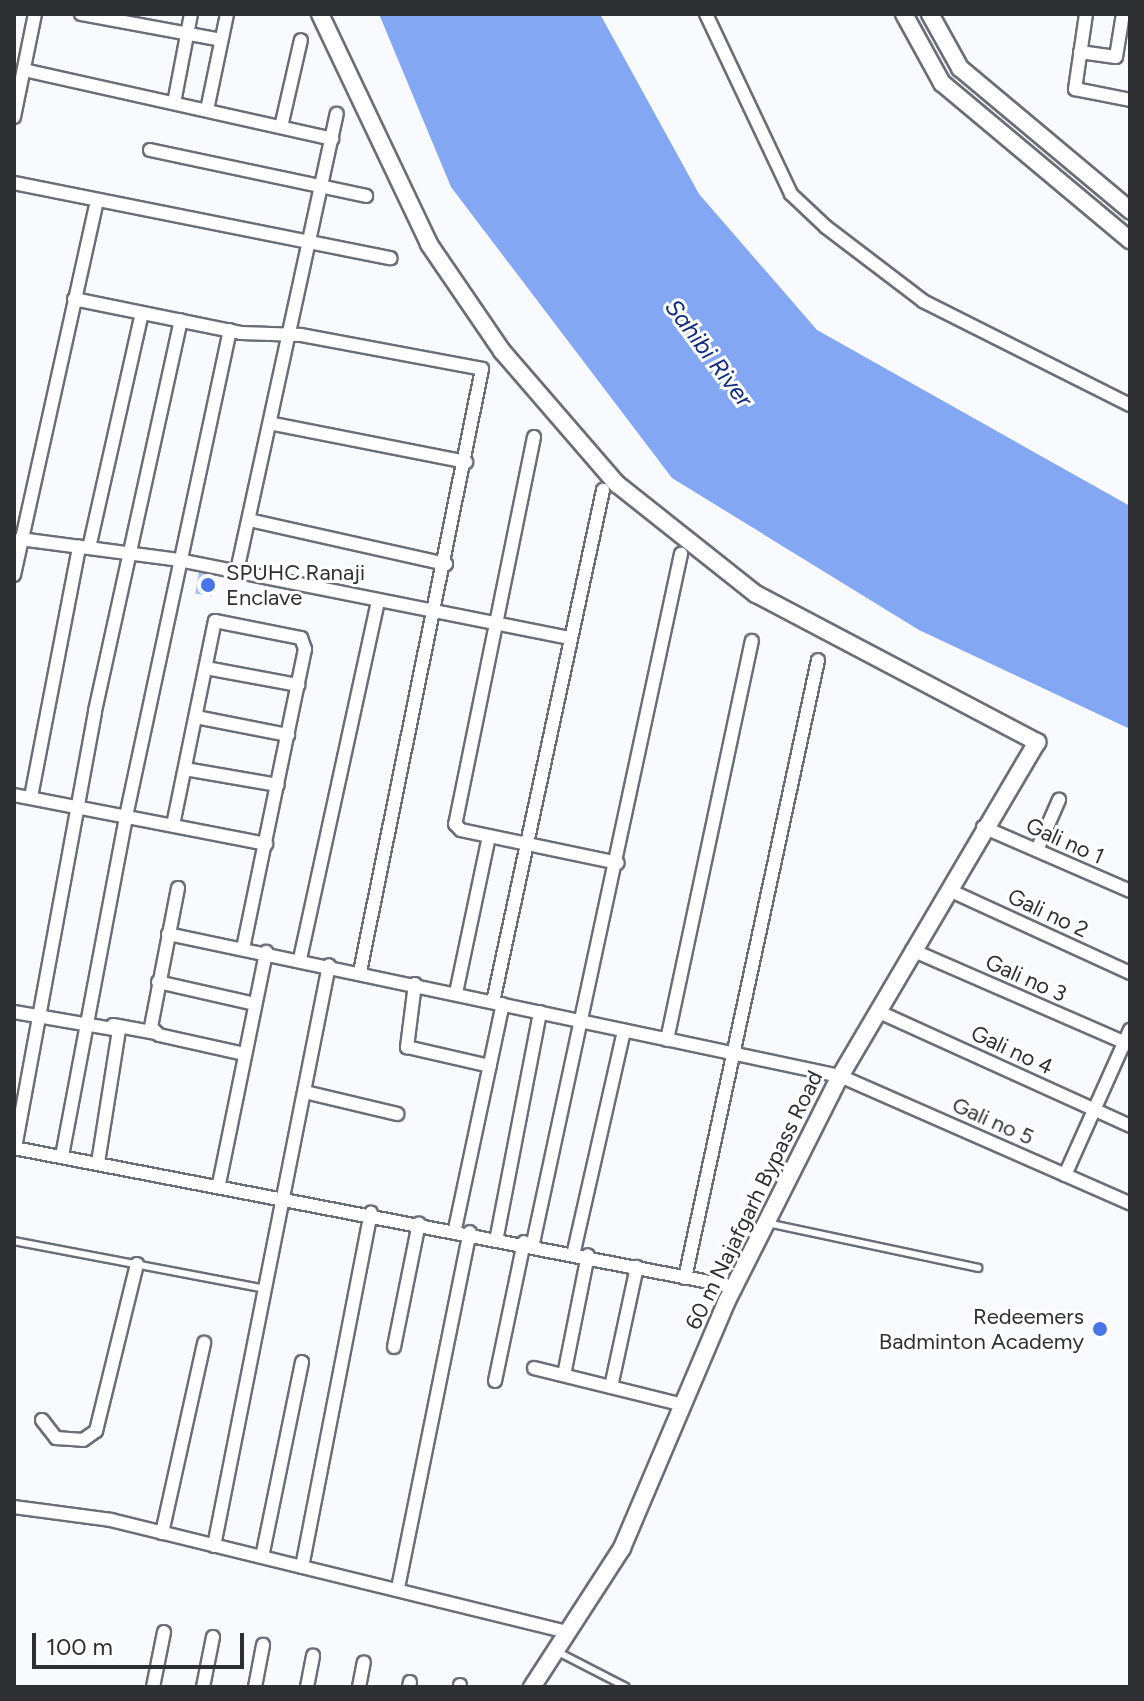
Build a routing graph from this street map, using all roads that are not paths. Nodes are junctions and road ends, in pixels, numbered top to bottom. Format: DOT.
graph roads {
  1 [pos="35,14"];
  2 [pos="81,14"];
  3 [pos="191,14"];
  4 [pos="227,14"];
  5 [pos="320,14"];
  6 [pos="706,14"];
  7 [pos="904,14"];
  8 [pos="930,14"];
  9 [pos="1086,14"];
  10 [pos="1123,14"];
  11 [pos="154,20"];
  12 [pos="187,33"];
  13 [pos="221,40"];
  14 [pos="301,40"];
  15 [pos="1080,52"];
  16 [pos="1116,57"];
  17 [pos="1130,60"];
  18 [pos="21,63"];
  19 [pos="1130,100"];
  20 [pos="174,103"];
  21 [pos="207,110"];
  22 [pos="337,114"];
  23 [pos="14,117"];
  24 [pos="281,127"];
  25 [pos="332,139"];
  26 [pos="150,150"];
  27 [pos="14,183"];
  28 [pos="324,187"];
  29 [pos="366,196"];
  30 [pos="97,202"];
  31 [pos="1130,210"];
  32 [pos="1130,240"];
  33 [pos="311,243"];
  34 [pos="391,258"];
  35 [pos="74,299"];
  36 [pos="142,313"];
  37 [pos="181,320"];
  38 [pos="230,330"];
  39 [pos="292,334"];
  40 [pos="1130,405"];
  41 [pos="274,424"];
  42 [pos="534,437"];
  43 [pos="466,462"];
  44 [pos="603,490"];
  45 [pos="249,520"];
  46 [pos="20,539"];
  47 [pos="84,548"];
  48 [pos="130,554"];
  49 [pos="681,554"];
  50 [pos="179,560"];
  51 [pos="446,564"];
  52 [pos="237,571"];
  53 [pos="14,575"];
  54 [pos="378,601"];
  55 [pos="436,612"];
  56 [pos="494,623"];
  57 [pos="569,638"];
  58 [pos="752,641"];
  59 [pos="818,660"];
  60 [pos="206,668"];
  61 [pos="298,685"];
  62 [pos="196,717"];
  63 [pos="288,735"];
  64 [pos="185,769"];
  65 [pos="278,785"];
  66 [pos="14,795"];
  67 [pos="31,797"];
  68 [pos="1059,800"];
  69 [pos="76,805"];
  70 [pos="127,816"];
  71 [pos="173,825"];
  72 [pos="983,827"];
  73 [pos="489,837"];
  74 [pos="266,844"];
  75 [pos="525,844"];
  76 [pos="1037,850"];
  77 [pos="618,863"];
  78 [pos="1129,887"];
  79 [pos="178,888"];
  80 [pos="949,890"];
  81 [pos="168,934"];
  82 [pos="243,948"];
  83 [pos="912,950"];
  84 [pos="266,952"];
  85 [pos="300,959"];
  86 [pos="329,965"];
  87 [pos="360,972"];
  88 [pos="1130,973"];
  89 [pos="158,982"];
  90 [pos="415,984"];
  91 [pos="456,993"];
  92 [pos="498,1003"];
  93 [pos="255,1004"];
  94 [pos="877,1011"];
  95 [pos="14,1012"];
  96 [pos="540,1012"];
  97 [pos="39,1014"];
  98 [pos="89,1022"];
  99 [pos="582,1022"];
  100 [pos="113,1025"];
  101 [pos="624,1031"];
  102 [pos="156,1033"];
  103 [pos="1128,1039"];
  104 [pos="667,1040"];
  105 [pos="245,1054"];
  106 [pos="732,1054"];
  107 [pos="490,1066"];
  108 [pos="840,1076"];
  109 [pos="305,1092"];
  110 [pos="1094,1110"];
  111 [pos="397,1114"];
  112 [pos="1130,1126"];
  113 [pos="14,1148"];
  114 [pos="62,1156"];
  115 [pos="98,1162"];
  116 [pos="1065,1175"];
  117 [pos="219,1184"];
  118 [pos="285,1196"];
  119 [pos="1130,1203"];
  120 [pos="371,1213"];
  121 [pos="419,1223"];
  122 [pos="767,1223"];
  123 [pos="455,1229"];
  124 [pos="470,1232"];
  125 [pos="497,1236"];
  126 [pos="14,1241"];
  127 [pos="529,1242"];
  128 [pos="574,1251"];
  129 [pos="588,1255"];
  130 [pos="137,1264"];
  131 [pos="637,1267"];
  132 [pos="978,1268"];
  133 [pos="685,1278"];
  134 [pos="735,1287"];
  135 [pos="265,1289"];
  136 [pos="204,1343"];
  137 [pos="394,1347"];
  138 [pos="302,1362"];
  139 [pos="534,1368"];
  140 [pos="564,1375"];
  141 [pos="495,1381"];
  142 [pos="611,1387"];
  143 [pos="680,1404"];
  144 [pos="42,1420"];
  145 [pos="14,1507"];
  146 [pos="162,1533"];
  147 [pos="214,1546"];
  148 [pos="262,1557"];
  149 [pos="302,1567"];
  150 [pos="398,1588"];
  151 [pos="164,1632"];
  152 [pos="567,1632"];
  153 [pos="213,1637"];
  154 [pos="263,1645"];
  155 [pos="555,1651"];
  156 [pos="313,1656"];
  157 [pos="364,1662"];
  158 [pos="153,1687"];
  159 [pos="203,1687"];
  160 [pos="255,1687"];
  161 [pos="307,1687"];
  162 [pos="359,1687"];
  163 [pos="532,1687"];
  164 [pos="626,1687"];
  1 -- 18 [label="street"];
  2 -- 11 [label="street"];
  3 -- 12 [label="street"];
  4 -- 13 [label="street"];
  5 -- 72 [label="street, 60 m Najafgarh Bypass Road"];
  6 -- 40 [label="street"];
  7 -- 32 [label="street"];
  8 -- 31 [label="street"];
  9 -- 15 [label="street"];
  10 -- 16 [label="street"];
  11 -- 12 [label="street"];
  12 -- 13 [label="street"];
  12 -- 20 [label="street"];
  13 -- 21 [label="street"];
  14 -- 24 [label="street"];
  15 -- 16 [label="street"];
  15 -- 19 [label="street"];
  16 -- 17 [label="street"];
  18 -- 20 [label="street"];
  18 -- 23 [label="street"];
  20 -- 21 [label="street"];
  21 -- 24 [label="street"];
  22 -- 25 [label="street"];
  24 -- 25 [label="street"];
  25 -- 28 [label="street"];
  26 -- 28 [label="street"];
  27 -- 30 [label="street"];
  28 -- 29 [label="street"];
  28 -- 33 [label="street"];
  30 -- 33 [label="street"];
  30 -- 35 [label="street"];
  33 -- 34 [label="street"];
  33 -- 39 [label="street"];
  35 -- 36 [label="street"];
  35 -- 46 [label="street"];
  36 -- 37 [label="street"];
  36 -- 47 [label="street"];
  37 -- 38 [label="street"];
  37 -- 48 [label="street"];
  38 -- 39 [label="street"];
  38 -- 50 [label="street"];
  39 -- 41 [label="street"];
  39 -- 43 [label="street"];
  41 -- 43 [label="street"];
  41 -- 45 [label="street"];
  42 -- 56 [label="street"];
  43 -- 51 [label="street"];
  44 -- 57 [label="street"];
  45 -- 51 [label="street"];
  45 -- 52 [label="street"];
  46 -- 47 [label="street"];
  46 -- 53 [label="street"];
  47 -- 48 [label="street"];
  47 -- 67 [label="street"];
  48 -- 50 [label="street"];
  48 -- 69 [label="street"];
  49 -- 77 [label="street"];
  50 -- 52 [label="street"];
  50 -- 70 [label="street"];
  51 -- 55 [label="street"];
  52 -- 54 [label="street"];
  54 -- 55 [label="street"];
  54 -- 85 [label="street"];
  55 -- 56 [label="street"];
  55 -- 87 [label="street"];
  56 -- 57 [label="street"];
  56 -- 73 [label="street"];
  57 -- 75 [label="street"];
  58 -- 104 [label="street"];
  59 -- 106 [label="street"];
  60 -- 61 [label="street"];
  60 -- 61 [label="street"];
  60 -- 62 [label="street"];
  61 -- 63 [label="street"];
  62 -- 63 [label="street"];
  62 -- 64 [label="street"];
  63 -- 65 [label="street"];
  64 -- 65 [label="street"];
  64 -- 71 [label="street"];
  65 -- 74 [label="street"];
  66 -- 67 [label="street"];
  67 -- 69 [label="street"];
  68 -- 76 [label="street, Gali no 1"];
  69 -- 70 [label="street"];
  69 -- 97 [label="street"];
  70 -- 71 [label="street"];
  70 -- 98 [label="street"];
  71 -- 74 [label="street"];
  72 -- 76 [label="street, Gali no 1"];
  72 -- 80 [label="street, 60 m Najafgarh Bypass Road"];
  73 -- 75 [label="street"];
  73 -- 91 [label="street"];
  74 -- 82 [label="street"];
  75 -- 77 [label="street"];
  75 -- 92 [label="street"];
  76 -- 78 [label="street, Gali no 1"];
  77 -- 99 [label="street"];
  79 -- 81 [label="street"];
  80 -- 83 [label="street, 60 m Najafgarh Bypass Road"];
  80 -- 88 [label="street, Gali no 2"];
  81 -- 82 [label="street, Gali no 5"];
  81 -- 89 [label="street"];
  82 -- 84 [label="street, Gali no 5"];
  83 -- 94 [label="street, 60 m Najafgarh Bypass Road"];
  83 -- 103 [label="street, Gali no 3"];
  84 -- 85 [label="street, Gali no 5"];
  84 -- 93 [label="street"];
  85 -- 86 [label="street, Gali no 5"];
  86 -- 87 [label="street, Gali no 5"];
  86 -- 109 [label="street"];
  87 -- 90 [label="street, Gali no 5"];
  89 -- 93 [label="street"];
  89 -- 102 [label="street"];
  90 -- 91 [label="street, Gali no 5"];
  90 -- 107 [label="street"];
  91 -- 92 [label="street, Gali no 5"];
  92 -- 96 [label="street, Gali no 5"];
  92 -- 107 [label="street"];
  93 -- 105 [label="street"];
  94 -- 108 [label="street, 60 m Najafgarh Bypass Road"];
  94 -- 110 [label="street, Gali no 4"];
  95 -- 97 [label="street"];
  96 -- 99 [label="street, Gali no 5"];
  96 -- 125 [label="street"];
  97 -- 98 [label="street"];
  97 -- 113 [label="street"];
  98 -- 100 [label="street"];
  98 -- 114 [label="street"];
  99 -- 101 [label="street, Gali no 5"];
  99 -- 127 [label="street"];
  100 -- 102 [label="street"];
  100 -- 115 [label="street"];
  101 -- 104 [label="street, Gali no 5"];
  101 -- 128 [label="street"];
  102 -- 105 [label="street"];
  103 -- 110 [label="street"];
  104 -- 106 [label="street, Gali no 5"];
  105 -- 117 [label="street"];
  106 -- 108 [label="street, Gali no 5"];
  106 -- 133 [label="street"];
  107 -- 123 [label="street"];
  108 -- 116 [label="street, Gali no 5"];
  108 -- 122 [label="street, 60 m Najafgarh Bypass Road"];
  109 -- 111 [label="street"];
  109 -- 118 [label="street"];
  110 -- 112 [label="street, Gali no 4"];
  110 -- 116 [label="street"];
  113 -- 114 [label="street"];
  114 -- 115 [label="street"];
  115 -- 117 [label="street"];
  116 -- 119 [label="street, Gali no 5"];
  117 -- 118 [label="street"];
  118 -- 120 [label="street"];
  118 -- 135 [label="street"];
  120 -- 121 [label="street"];
  120 -- 149 [label="street"];
  121 -- 123 [label="street"];
  121 -- 137 [label="street"];
  122 -- 132 [label="lane"];
  122 -- 134 [label="street, 60 m Najafgarh Bypass Road"];
  123 -- 124 [label="street"];
  124 -- 125 [label="street"];
  124 -- 150 [label="street"];
  125 -- 127 [label="street"];
  126 -- 130 [label="lane"];
  127 -- 128 [label="street"];
  127 -- 141 [label="street"];
  128 -- 129 [label="street"];
  129 -- 131 [label="street"];
  129 -- 140 [label="street"];
  130 -- 135 [label="lane"];
  130 -- 144 [label="street"];
  131 -- 133 [label="street"];
  131 -- 142 [label="street"];
  133 -- 134 [label="street"];
  134 -- 143 [label="street, 60 m Najafgarh Bypass Road"];
  135 -- 147 [label="street"];
  136 -- 146 [label="street"];
  138 -- 148 [label="street"];
  139 -- 140 [label="street"];
  140 -- 142 [label="street"];
  142 -- 143 [label="street"];
  143 -- 152 [label="street, 60 m Najafgarh Bypass Road"];
  145 -- 146 [label="street"];
  146 -- 147 [label="street"];
  147 -- 148 [label="street"];
  148 -- 149 [label="street"];
  149 -- 150 [label="street"];
  150 -- 152 [label="street"];
  151 -- 158 [label="street"];
  152 -- 155 [label="street, 60 m Najafgarh Bypass Road"];
  153 -- 159 [label="street"];
  154 -- 160 [label="street"];
  155 -- 163 [label="street, 60 m Najafgarh Bypass Road"];
  155 -- 164 [label="lane"];
  156 -- 161 [label="street"];
  157 -- 162 [label="street"];
}
